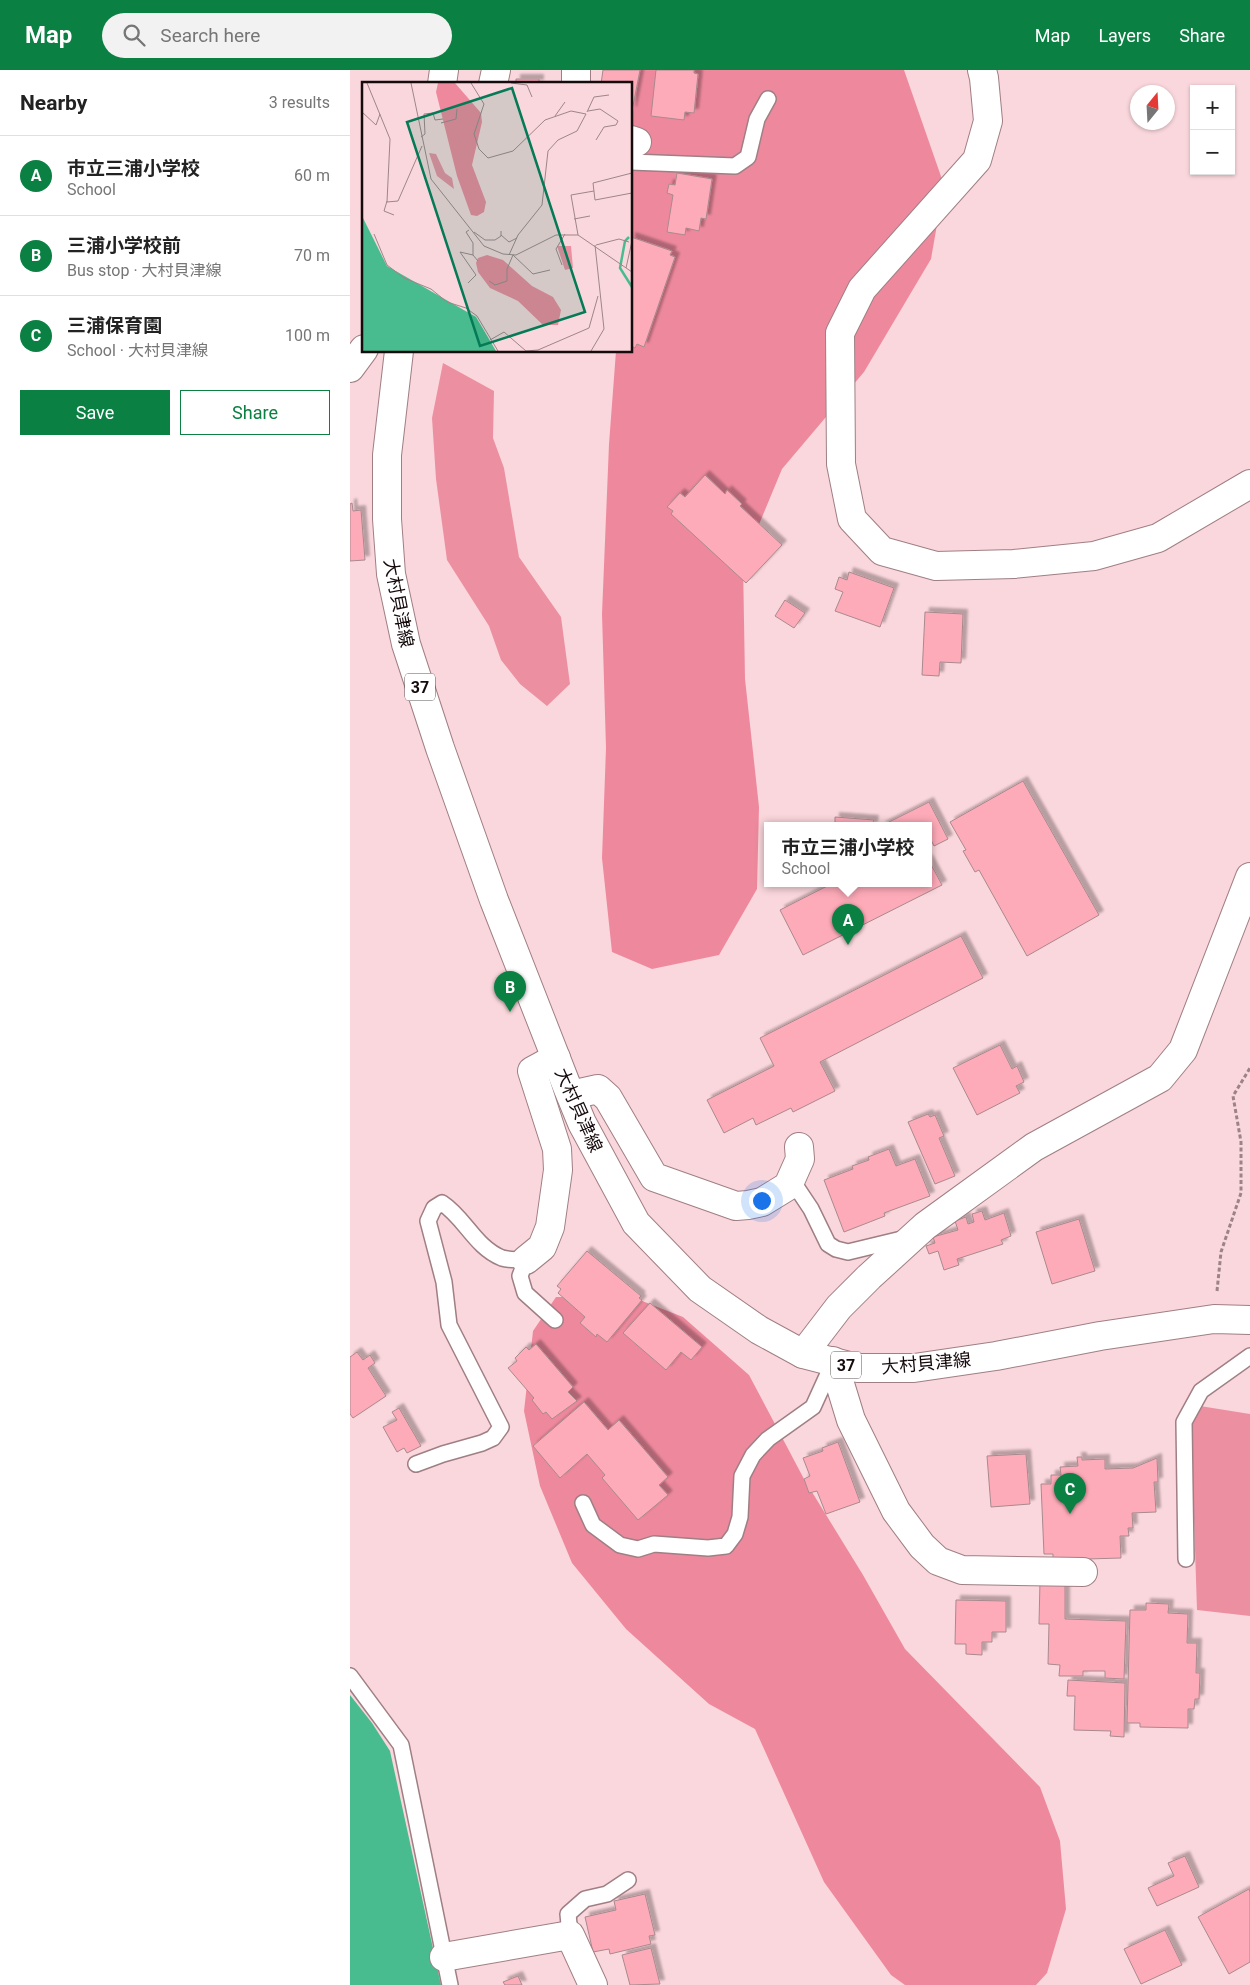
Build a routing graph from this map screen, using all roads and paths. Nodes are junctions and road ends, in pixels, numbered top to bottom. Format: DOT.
graph roads {
  1 [pos="982,70"];
  2 [pos="768,99"];
  3 [pos="633,148"];
  4 [pos="362,352"];
  5 [pos="399,352"];
  6 [pos="350,368"];
  7 [pos="1250,484"];
  8 [pos="1250,877"];
  9 [pos="556,1058"];
  10 [pos="1250,1068"];
  11 [pos="571,1095"];
  12 [pos="799,1147"];
  13 [pos="791,1179"];
  14 [pos="913,1236"];
  15 [pos="526,1260"];
  16 [pos="1214,1319"];
  17 [pos="555,1320"];
  18 [pos="1250,1320"];
  19 [pos="803,1354"];
  20 [pos="1250,1356"];
  21 [pos="833,1361"];
  22 [pos="416,1464"];
  23 [pos="583,1503"];
  24 [pos="1186,1559"];
  25 [pos="1083,1572"];
  26 [pos="350,1676"];
  27 [pos="628,1880"];
  28 [pos="570,1935"];
  29 [pos="444,1957"];
  30 [pos="450,1985"];
  31 [pos="593,1985"];
  1 -- 7 [label="street"];
  2 -- 3 [label="lane"];
  4 -- 6 [label="street"];
  5 -- 9 [label="street, 大村貝津線 / 37"];
  8 -- 14 [label="street"];
  9 -- 11 [label="street, 大村貝津線 / 37"];
  9 -- 15 [label="street"];
  10 -- 16 [label="path"];
  11 -- 13 [label="street"];
  11 -- 19 [label="street, 大村貝津線 / 37"];
  12 -- 13 [label="street"];
  13 -- 14 [label="lane"];
  14 -- 19 [label="street"];
  15 -- 17 [label="lane"];
  15 -- 22 [label="lane"];
  16 -- 18 [label="street, 大村貝津線 / 37"];
  16 -- 21 [label="street, 大村貝津線 / 37"];
  19 -- 21 [label="street, 大村貝津線 / 37"];
  20 -- 24 [label="lane"];
  21 -- 23 [label="lane"];
  21 -- 25 [label="street"];
  26 -- 29 [label="lane"];
  27 -- 28 [label="lane"];
  28 -- 29 [label="street"];
  28 -- 31 [label="street"];
  29 -- 30 [label="lane"];
}
